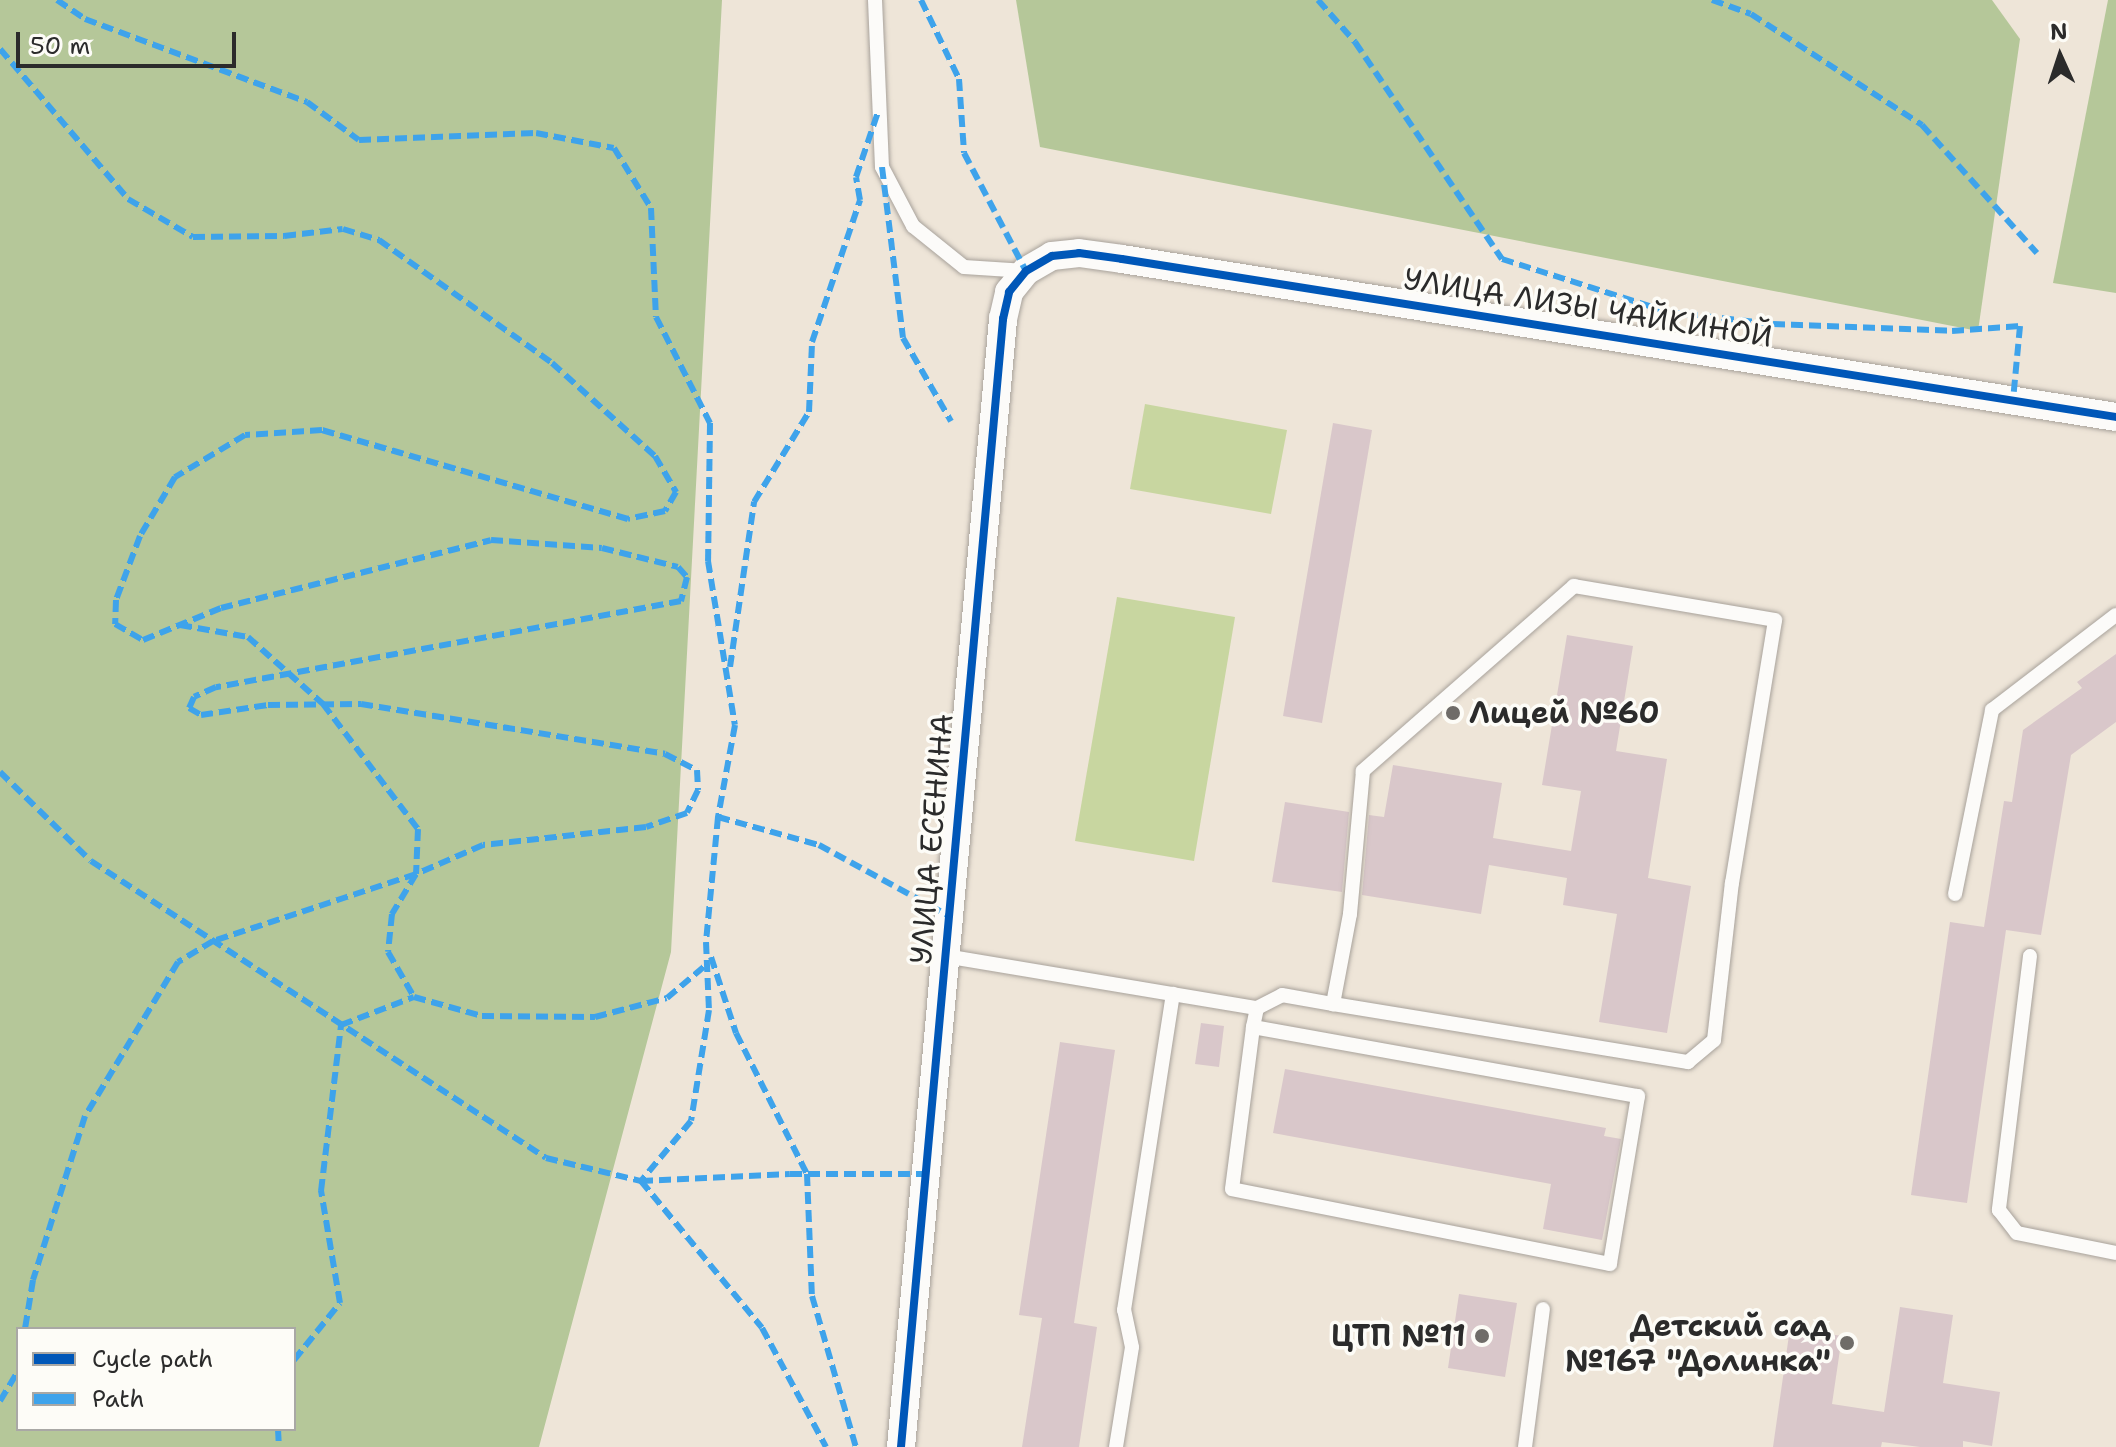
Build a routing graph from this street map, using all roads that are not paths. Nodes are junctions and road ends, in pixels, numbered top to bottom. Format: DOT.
graph roads {
  1 [pos="875,0"];
  2 [pos="1052,256"];
  3 [pos="1026,271"];
  4 [pos="2116,417"];
  5 [pos="2116,615"];
  6 [pos="1955,894"];
  7 [pos="945,956"];
  8 [pos="2030,956"];
  9 [pos="1173,994"];
  10 [pos="1333,1004"];
  11 [pos="1257,1008"];
  12 [pos="1253,1027"];
  13 [pos="2116,1253"];
  14 [pos="1543,1309"];
  15 [pos="901,1447"];
  16 [pos="1116,1447"];
  17 [pos="1525,1447"];
  1 -- 3 [label="lane"];
  2 -- 3 [label="street, УЛИЦА ЕСЕНИНА"];
  2 -- 4 [label="street, УЛИЦА ЛИЗЫ ЧАЙКИНОЙ"];
  3 -- 7 [label="street, УЛИЦА ЕСЕНИНА"];
  5 -- 6 [label="lane"];
  7 -- 9 [label="lane"];
  7 -- 15 [label="street, УЛИЦА ЕСЕНИНА"];
  8 -- 13 [label="lane"];
  9 -- 11 [label="lane"];
  9 -- 16 [label="lane"];
  10 -- 10 [label="lane"];
  10 -- 11 [label="lane"];
  11 -- 12 [label="lane"];
  12 -- 12 [label="lane"];
  14 -- 17 [label="lane"];
}
